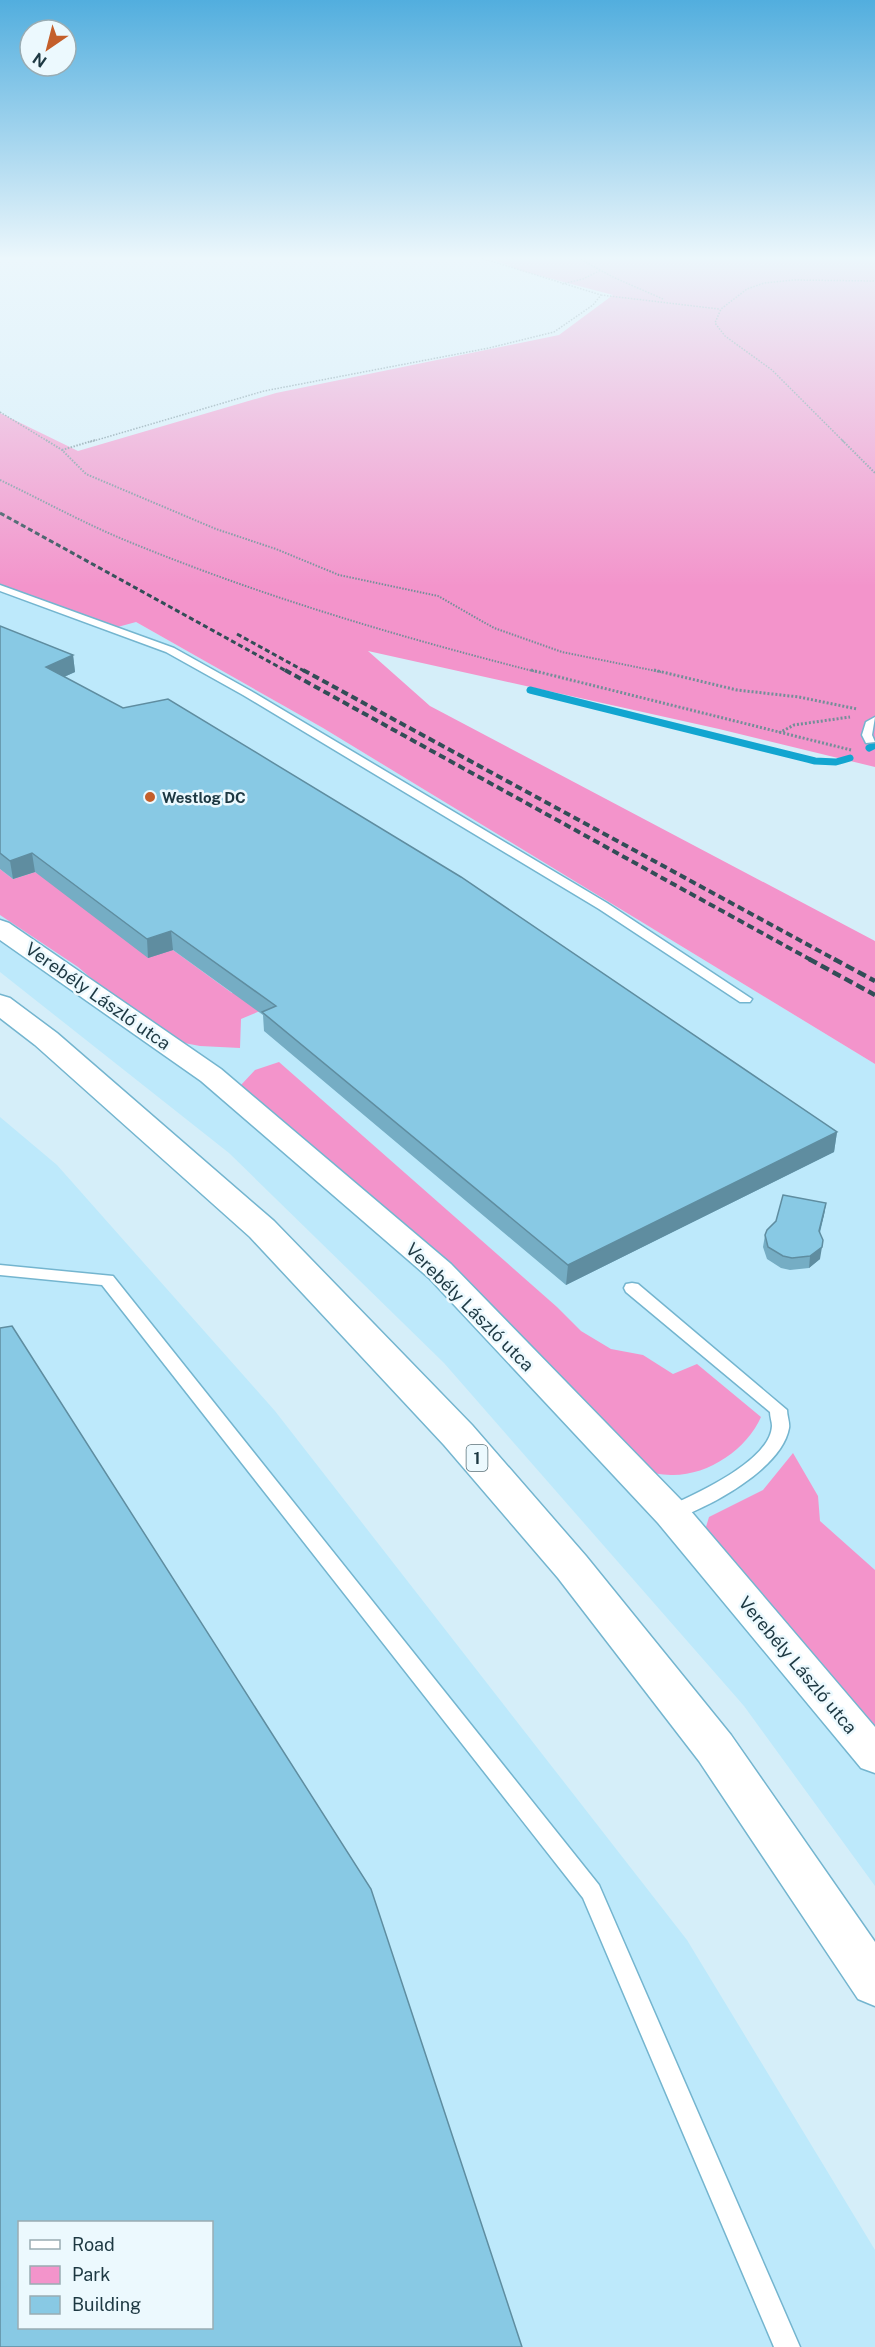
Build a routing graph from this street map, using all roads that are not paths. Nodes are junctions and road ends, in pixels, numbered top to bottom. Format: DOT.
graph roads {
  1 [pos="0,588"];
  2 [pos="875,720"];
  3 [pos="870,741"];
  4 [pos="0,928"];
  5 [pos="745,999"];
  6 [pos="0,1004"];
  7 [pos="0,1270"];
  8 [pos="632,1288"];
  9 [pos="670,1513"];
  10 [pos="875,1756"];
  11 [pos="875,1983"];
  12 [pos="787,2347"];
  1 -- 5 [label="lane"];
  2 -- 3 [label="lane"];
  4 -- 9 [label="street, Verebély László utca"];
  6 -- 11 [label="main road, 1"];
  7 -- 12 [label="lane"];
  8 -- 9 [label="lane"];
  9 -- 10 [label="street, Verebély László utca"];
}
